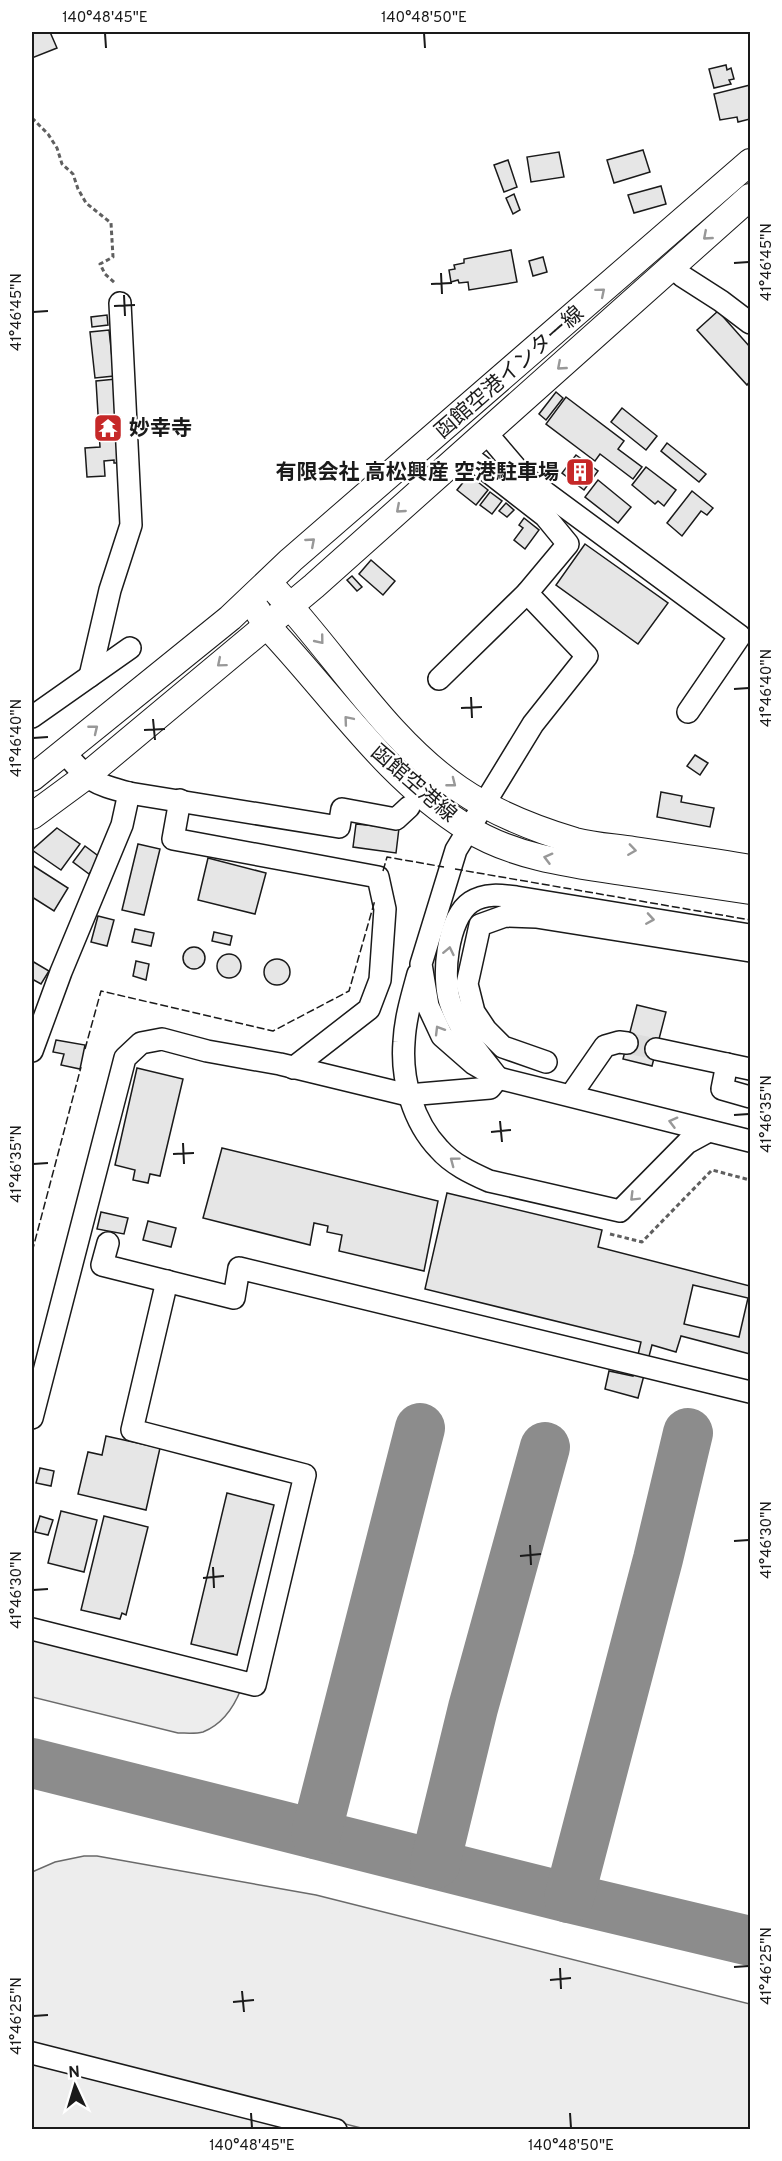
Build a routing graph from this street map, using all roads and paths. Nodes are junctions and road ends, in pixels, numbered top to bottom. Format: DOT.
graph roads {
  1 [pos="32,118"];
  2 [pos="750,162"];
  3 [pos="750,197"];
  4 [pos="682,276"];
  5 [pos="120,303"];
  6 [pos="750,323"];
  7 [pos="494,442"];
  8 [pos="473,460"];
  9 [pos="258,590"];
  10 [pos="526,593"];
  11 [pos="289,605"];
  12 [pos="266,625"];
  13 [pos="130,648"];
  14 [pos="90,676"];
  15 [pos="439,679"];
  16 [pos="688,712"];
  17 [pos="32,717"];
  18 [pos="65,753"];
  19 [pos="85,777"];
  20 [pos="32,778"];
  21 [pos="129,793"];
  22 [pos="180,800"];
  23 [pos="484,805"];
  24 [pos="409,807"];
  25 [pos="34,811"];
  26 [pos="468,829"];
  27 [pos="750,868"];
  28 [pos="750,891"];
  29 [pos="750,935"];
  30 [pos="750,951"];
  31 [pos="421,963"];
  32 [pos="627,1043"];
  33 [pos="657,1049"];
  34 [pos="32,1051"];
  35 [pos="546,1062"];
  36 [pos="727,1064"];
  37 [pos="292,1068"];
  38 [pos="750,1069"];
  39 [pos="498,1078"];
  40 [pos="408,1095"];
  41 [pos="571,1095"];
  42 [pos="750,1097"];
  43 [pos="709,1131"];
  44 [pos="750,1141"];
  45 [pos="750,1180"];
  46 [pos="610,1234"];
  47 [pos="108,1243"];
  48 [pos="167,1281"];
  49 [pos="750,1392"];
  50 [pos="32,1418"];
  51 [pos="32,1629"];
  52 [pos="32,2053"];
  53 [pos="336,2130"];
  1 -- 5 [label="path"];
  9 -- 2 [label="main road, 函館空港インター線, one-way"];
  3 -- 11 [label="main road, 函館空港インター線, one-way"];
  4 -- 6 [label="street"];
  5 -- 14 [label="street"];
  7 -- 16 [label="street"];
  8 -- 10 [label="street"];
  9 -- 11 [label="main road, 函館空港線"];
  9 -- 12 [label="main road, 函館空港線"];
  18 -- 9 [label="main road, one-way"];
  10 -- 15 [label="street"];
  10 -- 23 [label="street"];
  11 -- 12 [label="main road"];
  11 -- 23 [label="main road, 函館空港線, one-way"];
  12 -- 19 [label="main road, one-way"];
  26 -- 12 [label="main road, 函館空港線, one-way"];
  13 -- 14 [label="street"];
  14 -- 17 [label="street"];
  18 -- 19 [label="street"];
  18 -- 20 [label="main road"];
  19 -- 21 [label="street"];
  19 -- 25 [label="main road"];
  21 -- 22 [label="street"];
  21 -- 34 [label="street"];
  22 -- 24 [label="street"];
  22 -- 37 [label="street"];
  23 -- 26 [label="street"];
  23 -- 27 [label="main road, 函館空港線, one-way"];
  28 -- 26 [label="main road, 函館空港線, one-way"];
  26 -- 31 [label="street"];
  39 -- 29 [label="street, one-way"];
  30 -- 35 [label="street"];
  39 -- 31 [label="street, one-way"];
  31 -- 40 [label="street"];
  32 -- 41 [label="street"];
  33 -- 36 [label="street"];
  36 -- 38 [label="street"];
  36 -- 42 [label="street"];
  37 -- 40 [label="street"];
  37 -- 50 [label="street"];
  39 -- 40 [label="street"];
  39 -- 41 [label="street"];
  43 -- 40 [label="street, one-way"];
  43 -- 41 [label="street, one-way"];
  43 -- 44 [label="street"];
  45 -- 46 [label="path"];
  47 -- 48 [label="street"];
  48 -- 49 [label="street"];
  48 -- 51 [label="street"];
  52 -- 53 [label="street"];
}
